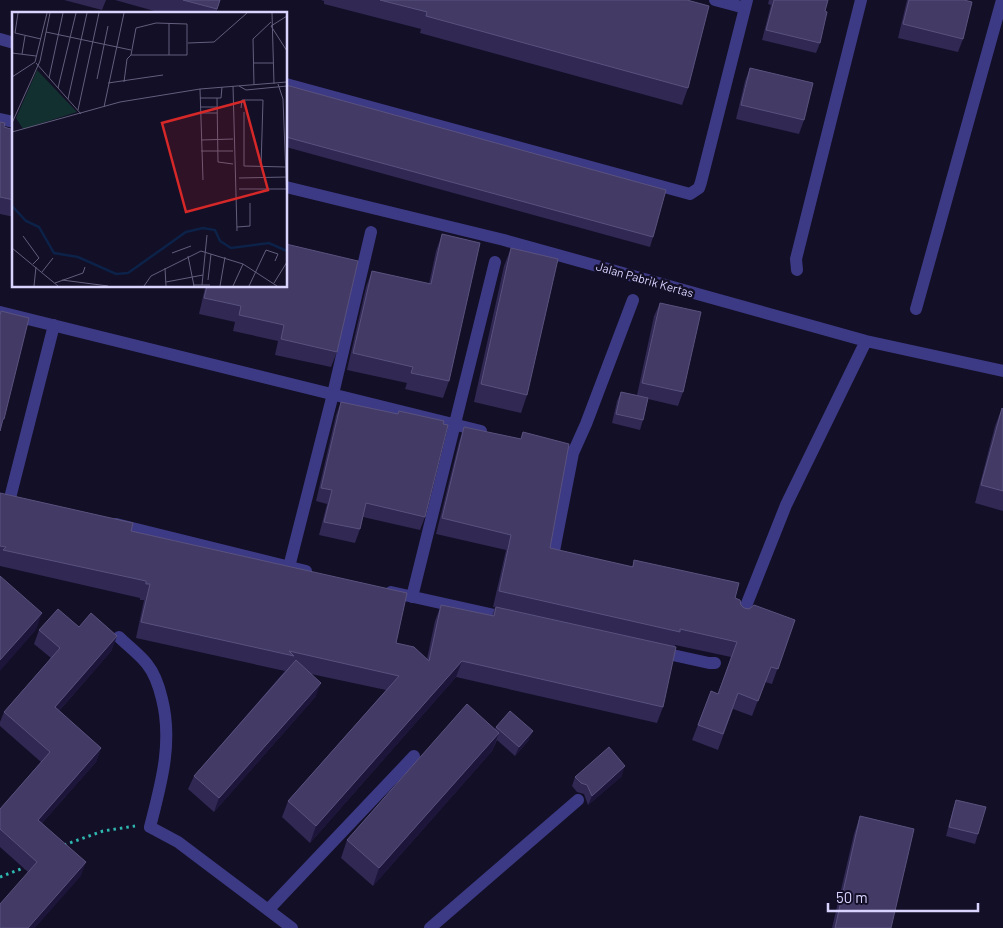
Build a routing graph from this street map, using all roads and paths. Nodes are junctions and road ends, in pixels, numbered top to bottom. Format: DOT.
graph roads {
  1 [pos="716,0"];
  2 [pos="861,0"];
  3 [pos="1002,0"];
  4 [pos="746,4"];
  5 [pos="288,85"];
  6 [pos="288,187"];
  7 [pos="371,232"];
  8 [pos="495,262"];
  9 [pos="797,270"];
  10 [pos="633,300"];
  11 [pos="916,309"];
  12 [pos="0,312"];
  13 [pos="54,326"];
  14 [pos="866,341"];
  15 [pos="1003,371"];
  16 [pos="333,394"];
  17 [pos="455,425"];
  18 [pos="494,434"];
  19 [pos="542,445"];
  20 [pos="573,452"];
  21 [pos="10,498"];
  22 [pos="106,522"];
  23 [pos="553,556"];
  24 [pos="289,567"];
  25 [pos="317,574"];
  26 [pos="384,590"];
  27 [pos="412,597"];
  28 [pos="742,616"];
  29 [pos="517,621"];
  30 [pos="119,637"];
  31 [pos="651,650"];
  32 [pos="715,662"];
  33 [pos="414,756"];
  34 [pos="578,800"];
  35 [pos="150,827"];
  36 [pos="60,847"];
  37 [pos="27,866"];
  38 [pos="0,877"];
  39 [pos="268,910"];
  40 [pos="292,928"];
  41 [pos="430,928"];
  1 -- 4 [label="street"];
  2 -- 9 [label="street"];
  3 -- 11 [label="street"];
  4 -- 5 [label="street"];
  6 -- 14 [label="street, Jalan Pabrik Kertas"];
  7 -- 16 [label="street"];
  8 -- 17 [label="street"];
  10 -- 20 [label="street"];
  12 -- 13 [label="street"];
  13 -- 16 [label="street"];
  13 -- 21 [label="street"];
  14 -- 15 [label="street, Jalan Pabrik Kertas"];
  14 -- 28 [label="street"];
  16 -- 17 [label="street"];
  16 -- 24 [label="street"];
  17 -- 18 [label="street"];
  17 -- 27 [label="street"];
  19 -- 20 [label="street"];
  20 -- 23 [label="street"];
  22 -- 24 [label="street"];
  24 -- 25 [label="street"];
  26 -- 27 [label="street"];
  27 -- 29 [label="street"];
  30 -- 35 [label="street"];
  31 -- 32 [label="street"];
  33 -- 39 [label="street"];
  34 -- 41 [label="street"];
  35 -- 36 [label="path"];
  35 -- 39 [label="street"];
  37 -- 38 [label="path"];
  39 -- 40 [label="street"];
}
